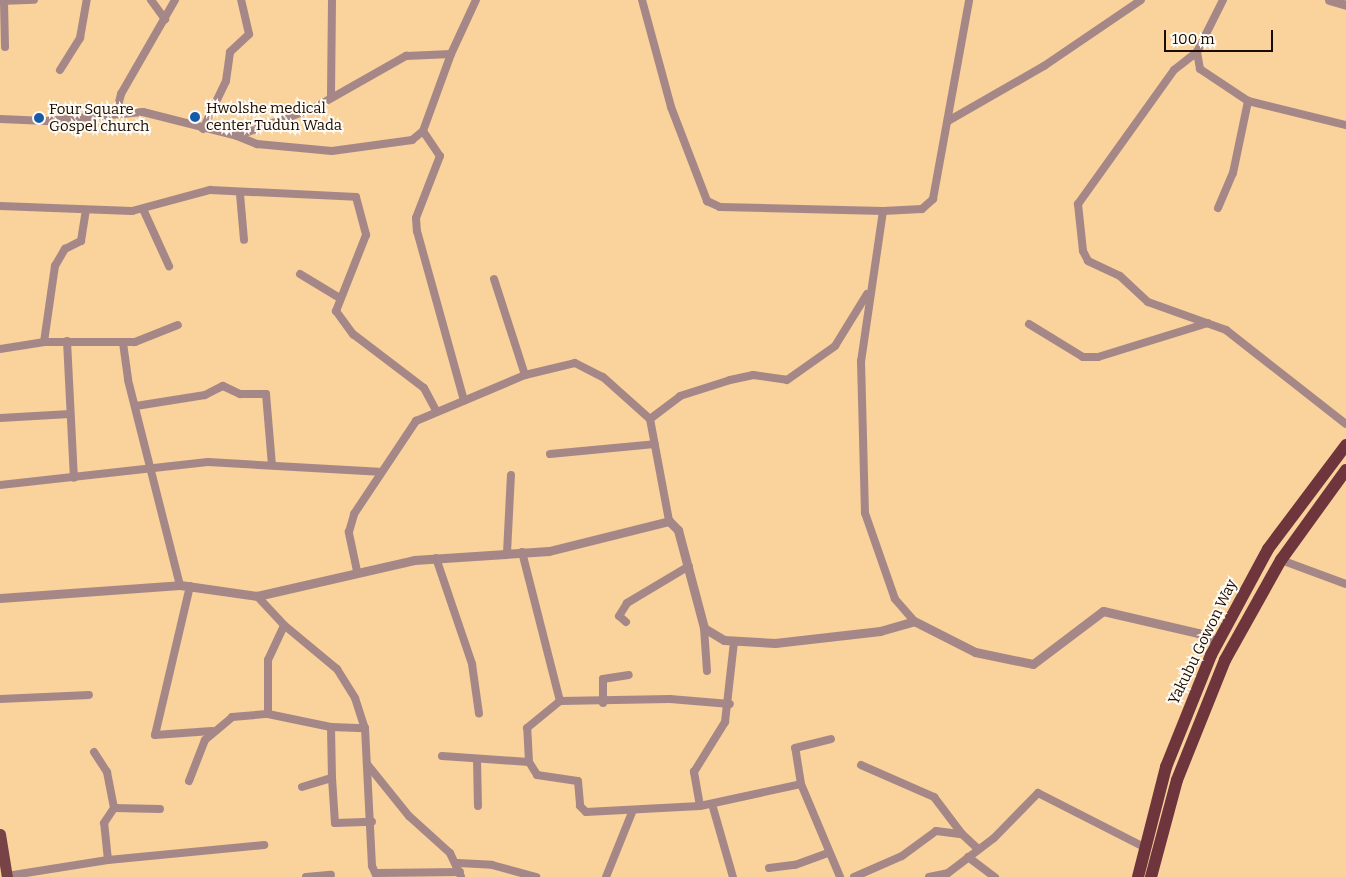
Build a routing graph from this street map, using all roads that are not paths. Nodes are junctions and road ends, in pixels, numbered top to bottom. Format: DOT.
graph roads {
  1 [pos="34,0"];
  2 [pos="87,0"];
  3 [pos="152,0"];
  4 [pos="175,0"];
  5 [pos="240,0"];
  6 [pos="332,0"];
  7 [pos="476,0"];
  8 [pos="642,0"];
  9 [pos="969,0"];
  10 [pos="1141,0"];
  11 [pos="1223,0"];
  12 [pos="1329,0"];
  13 [pos="2,2"];
  14 [pos="1346,5"];
  15 [pos="165,19"];
  16 [pos="5,47"];
  17 [pos="1197,52"];
  18 [pos="451,54"];
  19 [pos="60,70"];
  20 [pos="330,96"];
  21 [pos="1248,101"];
  22 [pos="116,113"];
  23 [pos="0,120"];
  24 [pos="948,121"];
  25 [pos="1346,125"];
  26 [pos="202,129"];
  27 [pos="423,131"];
  28 [pos="237,136"];
  29 [pos="240,194"];
  30 [pos="0,206"];
  31 [pos="1218,208"];
  32 [pos="143,209"];
  33 [pos="86,211"];
  34 [pos="883,211"];
  35 [pos="244,240"];
  36 [pos="169,266"];
  37 [pos="300,274"];
  38 [pos="494,279"];
  39 [pos="871,288"];
  40 [pos="338,297"];
  41 [pos="1208,323"];
  42 [pos="178,324"];
  43 [pos="1029,324"];
  44 [pos="67,341"];
  45 [pos="44,342"];
  46 [pos="123,343"];
  47 [pos="0,349"];
  48 [pos="525,375"];
  49 [pos="464,401"];
  50 [pos="136,406"];
  51 [pos="436,411"];
  52 [pos="70,414"];
  53 [pos="0,418"];
  54 [pos="650,419"];
  55 [pos="1346,424"];
  56 [pos="655,444"];
  57 [pos="1346,445"];
  58 [pos="550,454"];
  59 [pos="272,465"];
  60 [pos="153,467"];
  61 [pos="1346,470"];
  62 [pos="379,472"];
  63 [pos="511,475"];
  64 [pos="74,478"];
  65 [pos="0,485"];
  66 [pos="669,521"];
  67 [pos="522,552"];
  68 [pos="507,553"];
  69 [pos="436,558"];
  70 [pos="1281,560"];
  71 [pos="688,566"];
  72 [pos="357,571"];
  73 [pos="1346,584"];
  74 [pos="185,586"];
  75 [pos="258,596"];
  76 [pos="0,598"];
  77 [pos="914,621"];
  78 [pos="626,622"];
  79 [pos="284,625"];
  80 [pos="704,628"];
  81 [pos="734,642"];
  82 [pos="1218,642"];
  83 [pos="707,671"];
  84 [pos="629,675"];
  85 [pos="89,695"];
  86 [pos="0,699"];
  87 [pos="560,701"];
  88 [pos="602,703"];
  89 [pos="730,704"];
  90 [pos="268,714"];
  91 [pos="479,714"];
  92 [pos="331,727"];
  93 [pos="365,728"];
  94 [pos="212,731"];
  95 [pos="831,740"];
  96 [pos="94,752"];
  97 [pos="442,756"];
  98 [pos="477,759"];
  99 [pos="366,762"];
  100 [pos="528,762"];
  101 [pos="861,765"];
  102 [pos="332,778"];
  103 [pos="189,781"];
  104 [pos="801,784"];
  105 [pos="302,786"];
  106 [pos="712,804"];
  107 [pos="478,806"];
  108 [pos="700,806"];
  109 [pos="114,808"];
  110 [pos="160,809"];
  111 [pos="633,810"];
  112 [pos="372,822"];
  113 [pos="0,834"];
  114 [pos="962,834"];
  115 [pos="264,845"];
  116 [pos="1144,846"];
  117 [pos="978,849"];
  118 [pos="828,853"];
  119 [pos="968,857"];
  120 [pos="108,860"];
  121 [pos="458,863"];
  122 [pos="769,868"];
  123 [pos="460,874"];
  124 [pos="331,875"];
  125 [pos="377,875"];
  126 [pos="7,876"];
  127 [pos="306,877"];
  128 [pos="536,877"];
  129 [pos="606,877"];
  130 [pos="733,877"];
  131 [pos="840,877"];
  132 [pos="854,877"];
  133 [pos="929,877"];
  134 [pos="995,877"];
  135 [pos="1138,877"];
  136 [pos="1151,877"];
  1 -- 13 [label="street"];
  2 -- 19 [label="street"];
  3 -- 15 [label="street"];
  4 -- 15 [label="street"];
  5 -- 26 [label="street"];
  6 -- 20 [label="street"];
  7 -- 18 [label="street"];
  8 -- 34 [label="street"];
  9 -- 24 [label="street"];
  10 -- 24 [label="street"];
  11 -- 17 [label="street"];
  12 -- 14 [label="street"];
  13 -- 16 [label="street"];
  15 -- 22 [label="street"];
  17 -- 21 [label="street"];
  17 -- 41 [label="street"];
  18 -- 20 [label="street"];
  18 -- 27 [label="street"];
  20 -- 28 [label="street"];
  21 -- 25 [label="street"];
  21 -- 31 [label="street"];
  22 -- 23 [label="street"];
  22 -- 26 [label="street"];
  24 -- 34 [label="street"];
  26 -- 28 [label="street"];
  27 -- 28 [label="street"];
  27 -- 49 [label="street"];
  29 -- 32 [label="street"];
  29 -- 35 [label="street"];
  29 -- 40 [label="street"];
  30 -- 33 [label="street"];
  32 -- 33 [label="street"];
  32 -- 36 [label="street"];
  33 -- 45 [label="street"];
  34 -- 39 [label="street"];
  37 -- 40 [label="street"];
  38 -- 48 [label="street"];
  39 -- 54 [label="street"];
  39 -- 77 [label="street"];
  40 -- 51 [label="street"];
  41 -- 43 [label="street"];
  41 -- 55 [label="street"];
  42 -- 46 [label="street"];
  44 -- 45 [label="street"];
  44 -- 46 [label="street"];
  44 -- 52 [label="street"];
  45 -- 47 [label="street"];
  46 -- 50 [label="street"];
  48 -- 49 [label="street"];
  48 -- 54 [label="street"];
  49 -- 51 [label="street"];
  50 -- 59 [label="street"];
  50 -- 60 [label="street"];
  51 -- 62 [label="street"];
  52 -- 53 [label="street"];
  52 -- 64 [label="street"];
  54 -- 56 [label="street"];
  56 -- 58 [label="street"];
  56 -- 66 [label="street"];
  57 -- 82 [label="highway, Yakubu Gowon Way"];
  59 -- 60 [label="street"];
  59 -- 62 [label="street"];
  60 -- 64 [label="street"];
  60 -- 74 [label="street"];
  61 -- 70 [label="highway, Yakubu Gowon Way"];
  62 -- 72 [label="street"];
  63 -- 68 [label="street"];
  64 -- 65 [label="street"];
  66 -- 67 [label="street"];
  66 -- 71 [label="street"];
  67 -- 68 [label="street"];
  67 -- 87 [label="street"];
  68 -- 69 [label="street"];
  69 -- 72 [label="street"];
  69 -- 91 [label="street"];
  70 -- 73 [label="street"];
  70 -- 136 [label="highway, Yakubu Gowon Way"];
  71 -- 78 [label="street"];
  71 -- 80 [label="street"];
  72 -- 75 [label="street"];
  74 -- 75 [label="street"];
  74 -- 76 [label="street"];
  74 -- 94 [label="street"];
  75 -- 79 [label="street"];
  77 -- 81 [label="street"];
  77 -- 82 [label="street"];
  79 -- 90 [label="street"];
  79 -- 93 [label="street"];
  80 -- 81 [label="street"];
  80 -- 83 [label="street"];
  81 -- 89 [label="street"];
  82 -- 116 [label="highway, Yakubu Gowon Way"];
  84 -- 88 [label="street"];
  85 -- 86 [label="street"];
  87 -- 88 [label="street"];
  87 -- 100 [label="street"];
  88 -- 89 [label="street"];
  89 -- 108 [label="street"];
  90 -- 92 [label="street"];
  90 -- 94 [label="street"];
  92 -- 93 [label="street"];
  92 -- 102 [label="street"];
  93 -- 99 [label="street"];
  94 -- 103 [label="street"];
  95 -- 104 [label="street"];
  96 -- 109 [label="street"];
  97 -- 98 [label="street"];
  98 -- 100 [label="street"];
  98 -- 107 [label="street"];
  99 -- 112 [label="street"];
  99 -- 121 [label="street"];
  100 -- 111 [label="street"];
  101 -- 114 [label="street"];
  102 -- 105 [label="street"];
  102 -- 112 [label="street"];
  104 -- 106 [label="street"];
  104 -- 118 [label="street"];
  106 -- 108 [label="street"];
  106 -- 130 [label="street"];
  108 -- 111 [label="street"];
  109 -- 110 [label="street"];
  109 -- 120 [label="street"];
  111 -- 129 [label="street"];
  112 -- 125 [label="street"];
  113 -- 126 [label="main road"];
  114 -- 117 [label="street"];
  114 -- 132 [label="street"];
  115 -- 120 [label="street"];
  116 -- 117 [label="street"];
  116 -- 135 [label="highway, Yakubu Gowon Way"];
  117 -- 119 [label="street"];
  118 -- 122 [label="street"];
  118 -- 131 [label="street"];
  119 -- 133 [label="street"];
  119 -- 134 [label="street"];
  120 -- 126 [label="street"];
  121 -- 123 [label="street"];
  121 -- 128 [label="street"];
  123 -- 125 [label="street"];
  124 -- 127 [label="street"];
}
